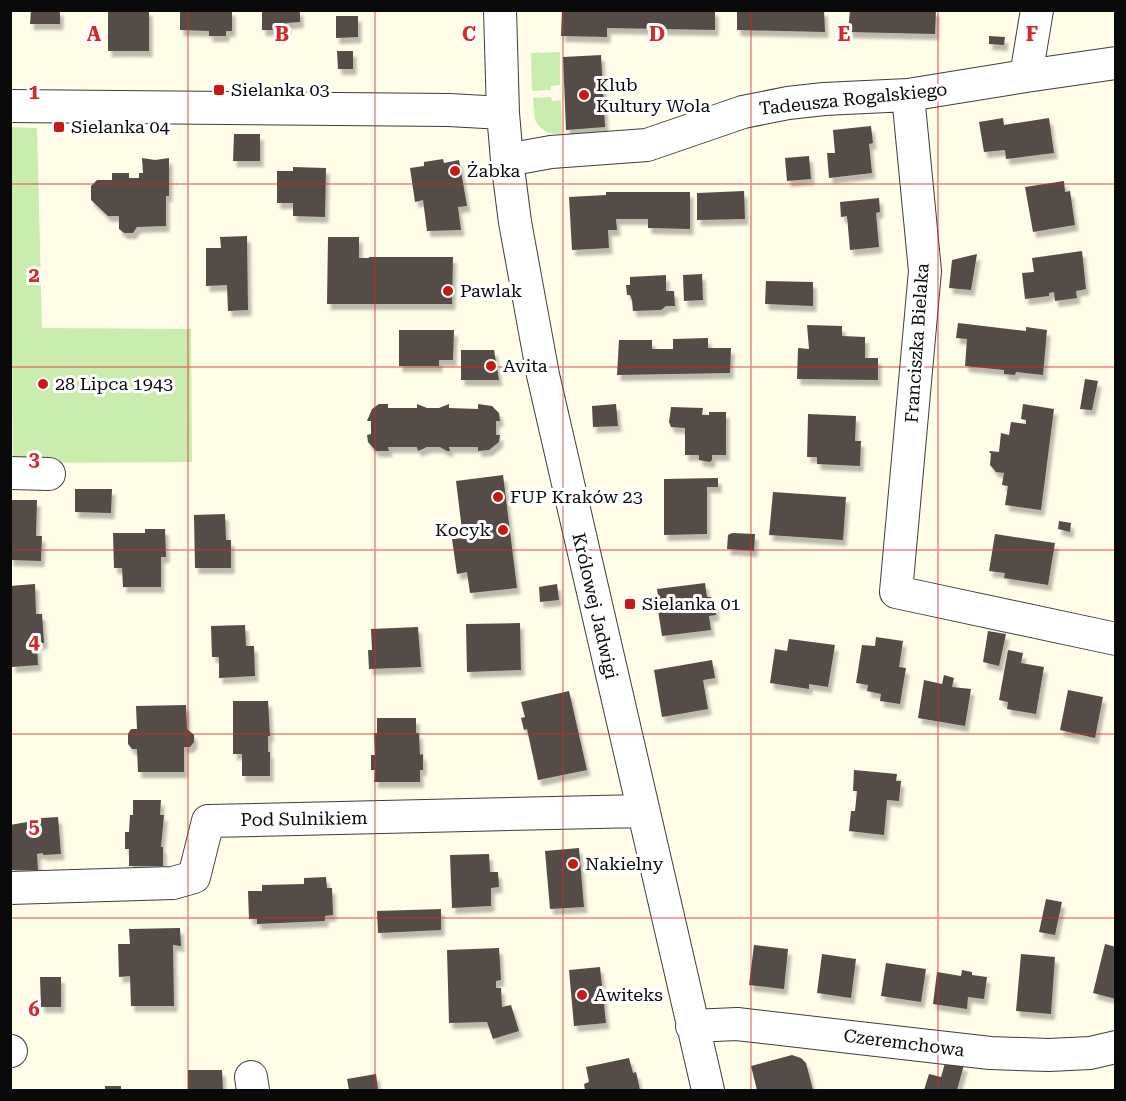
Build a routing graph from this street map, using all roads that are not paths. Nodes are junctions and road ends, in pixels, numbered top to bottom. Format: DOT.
graph roads {
  1 [pos="500,10"];
  2 [pos="1037,10"];
  3 [pos="1116,63"];
  4 [pos="1026,76"];
  5 [pos="908,95"];
  6 [pos="10,106"];
  7 [pos="503,113"];
  8 [pos="507,160"];
  9 [pos="10,473"];
  10 [pos="50,474"];
  11 [pos="1116,639"];
  12 [pos="642,812"];
  13 [pos="10,888"];
  14 [pos="692,1026"];
  15 [pos="1116,1047"];
  16 [pos="708,1090"];
  1 -- 7 [label="street, Królowej Jadwigi"];
  2 -- 4 [label="street"];
  3 -- 4 [label="street, Tadeusza Rogalskiego"];
  4 -- 5 [label="street, Tadeusza Rogalskiego"];
  5 -- 8 [label="street, Tadeusza Rogalskiego"];
  5 -- 11 [label="street, Franciszka Bielaka"];
  6 -- 7 [label="street"];
  7 -- 8 [label="street, Królowej Jadwigi"];
  8 -- 12 [label="street, Królowej Jadwigi"];
  9 -- 10 [label="street"];
  12 -- 13 [label="street, Pod Sulnikiem"];
  12 -- 14 [label="street, Królowej Jadwigi"];
  14 -- 15 [label="street, Czeremchowa"];
  14 -- 16 [label="street, Królowej Jadwigi"];
}
